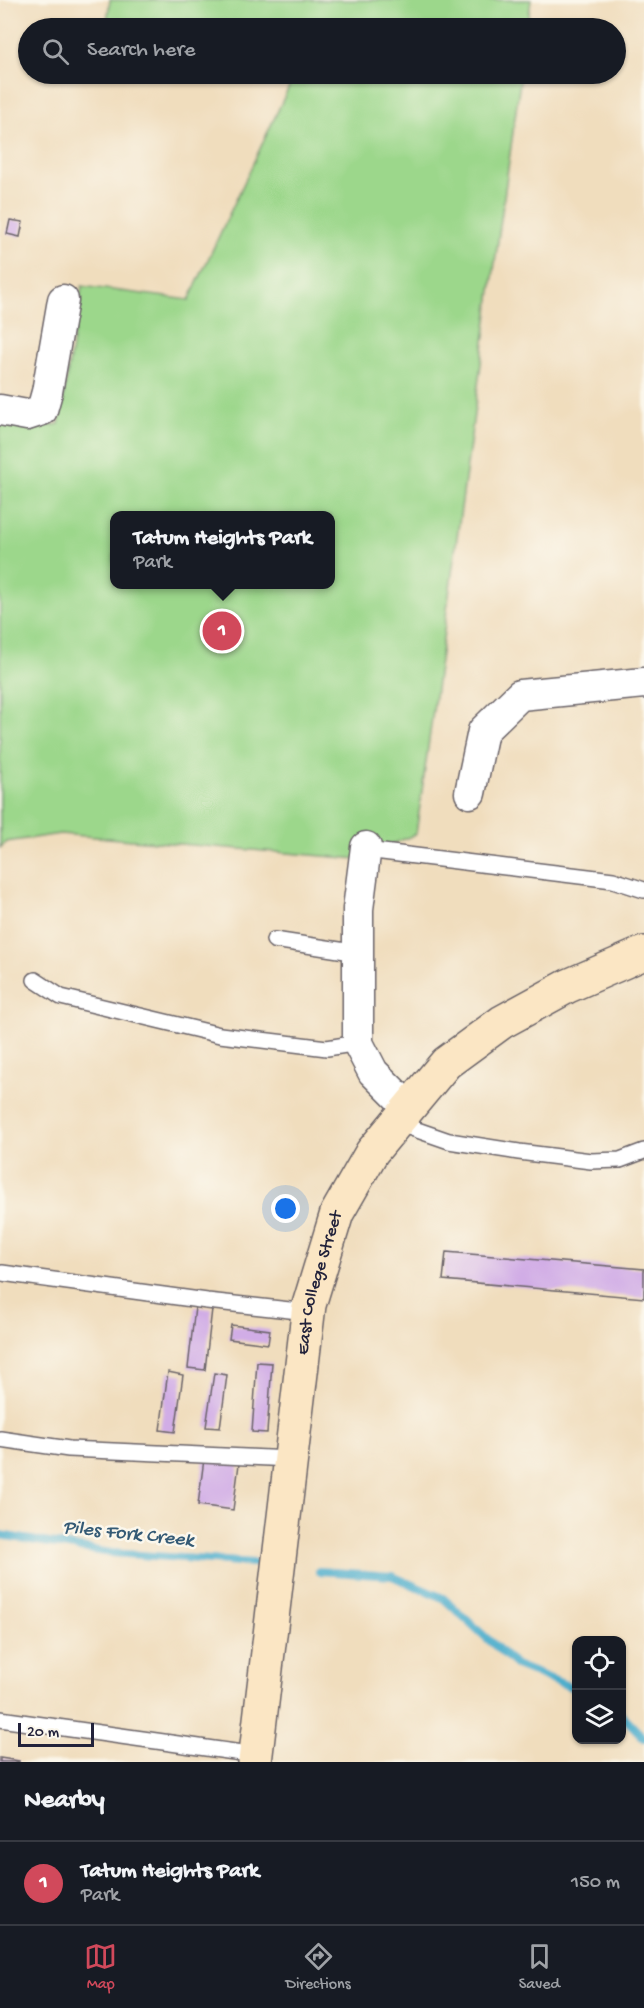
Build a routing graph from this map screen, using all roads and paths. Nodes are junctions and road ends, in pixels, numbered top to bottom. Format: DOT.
graph roads {
  1 [pos="63,300"];
  2 [pos="0,411"];
  3 [pos="644,683"];
  4 [pos="470,794"];
  5 [pos="366,849"];
  6 [pos="644,890"];
  7 [pos="274,940"];
  8 [pos="359,953"];
  9 [pos="644,953"];
  10 [pos="35,980"];
  11 [pos="358,1043"];
  12 [pos="403,1116"];
  13 [pos="644,1151"];
  14 [pos="2,1273"];
  15 [pos="309,1312"];
  16 [pos="0,1439"];
  17 [pos="291,1459"];
  18 [pos="0,1719"];
  19 [pos="255,1759"];
  1 -- 2 [label="street"];
  3 -- 4 [label="street"];
  5 -- 6 [label="lane"];
  5 -- 8 [label="street"];
  7 -- 8 [label="lane"];
  8 -- 11 [label="street"];
  9 -- 12 [label="street, East College Street"];
  10 -- 11 [label="lane"];
  11 -- 12 [label="street"];
  12 -- 13 [label="lane"];
  12 -- 15 [label="street, East College Street"];
  14 -- 15 [label="lane"];
  15 -- 17 [label="street, East College Street"];
  16 -- 17 [label="lane"];
  17 -- 19 [label="street, East College Street"];
  18 -- 19 [label="lane"];
}
